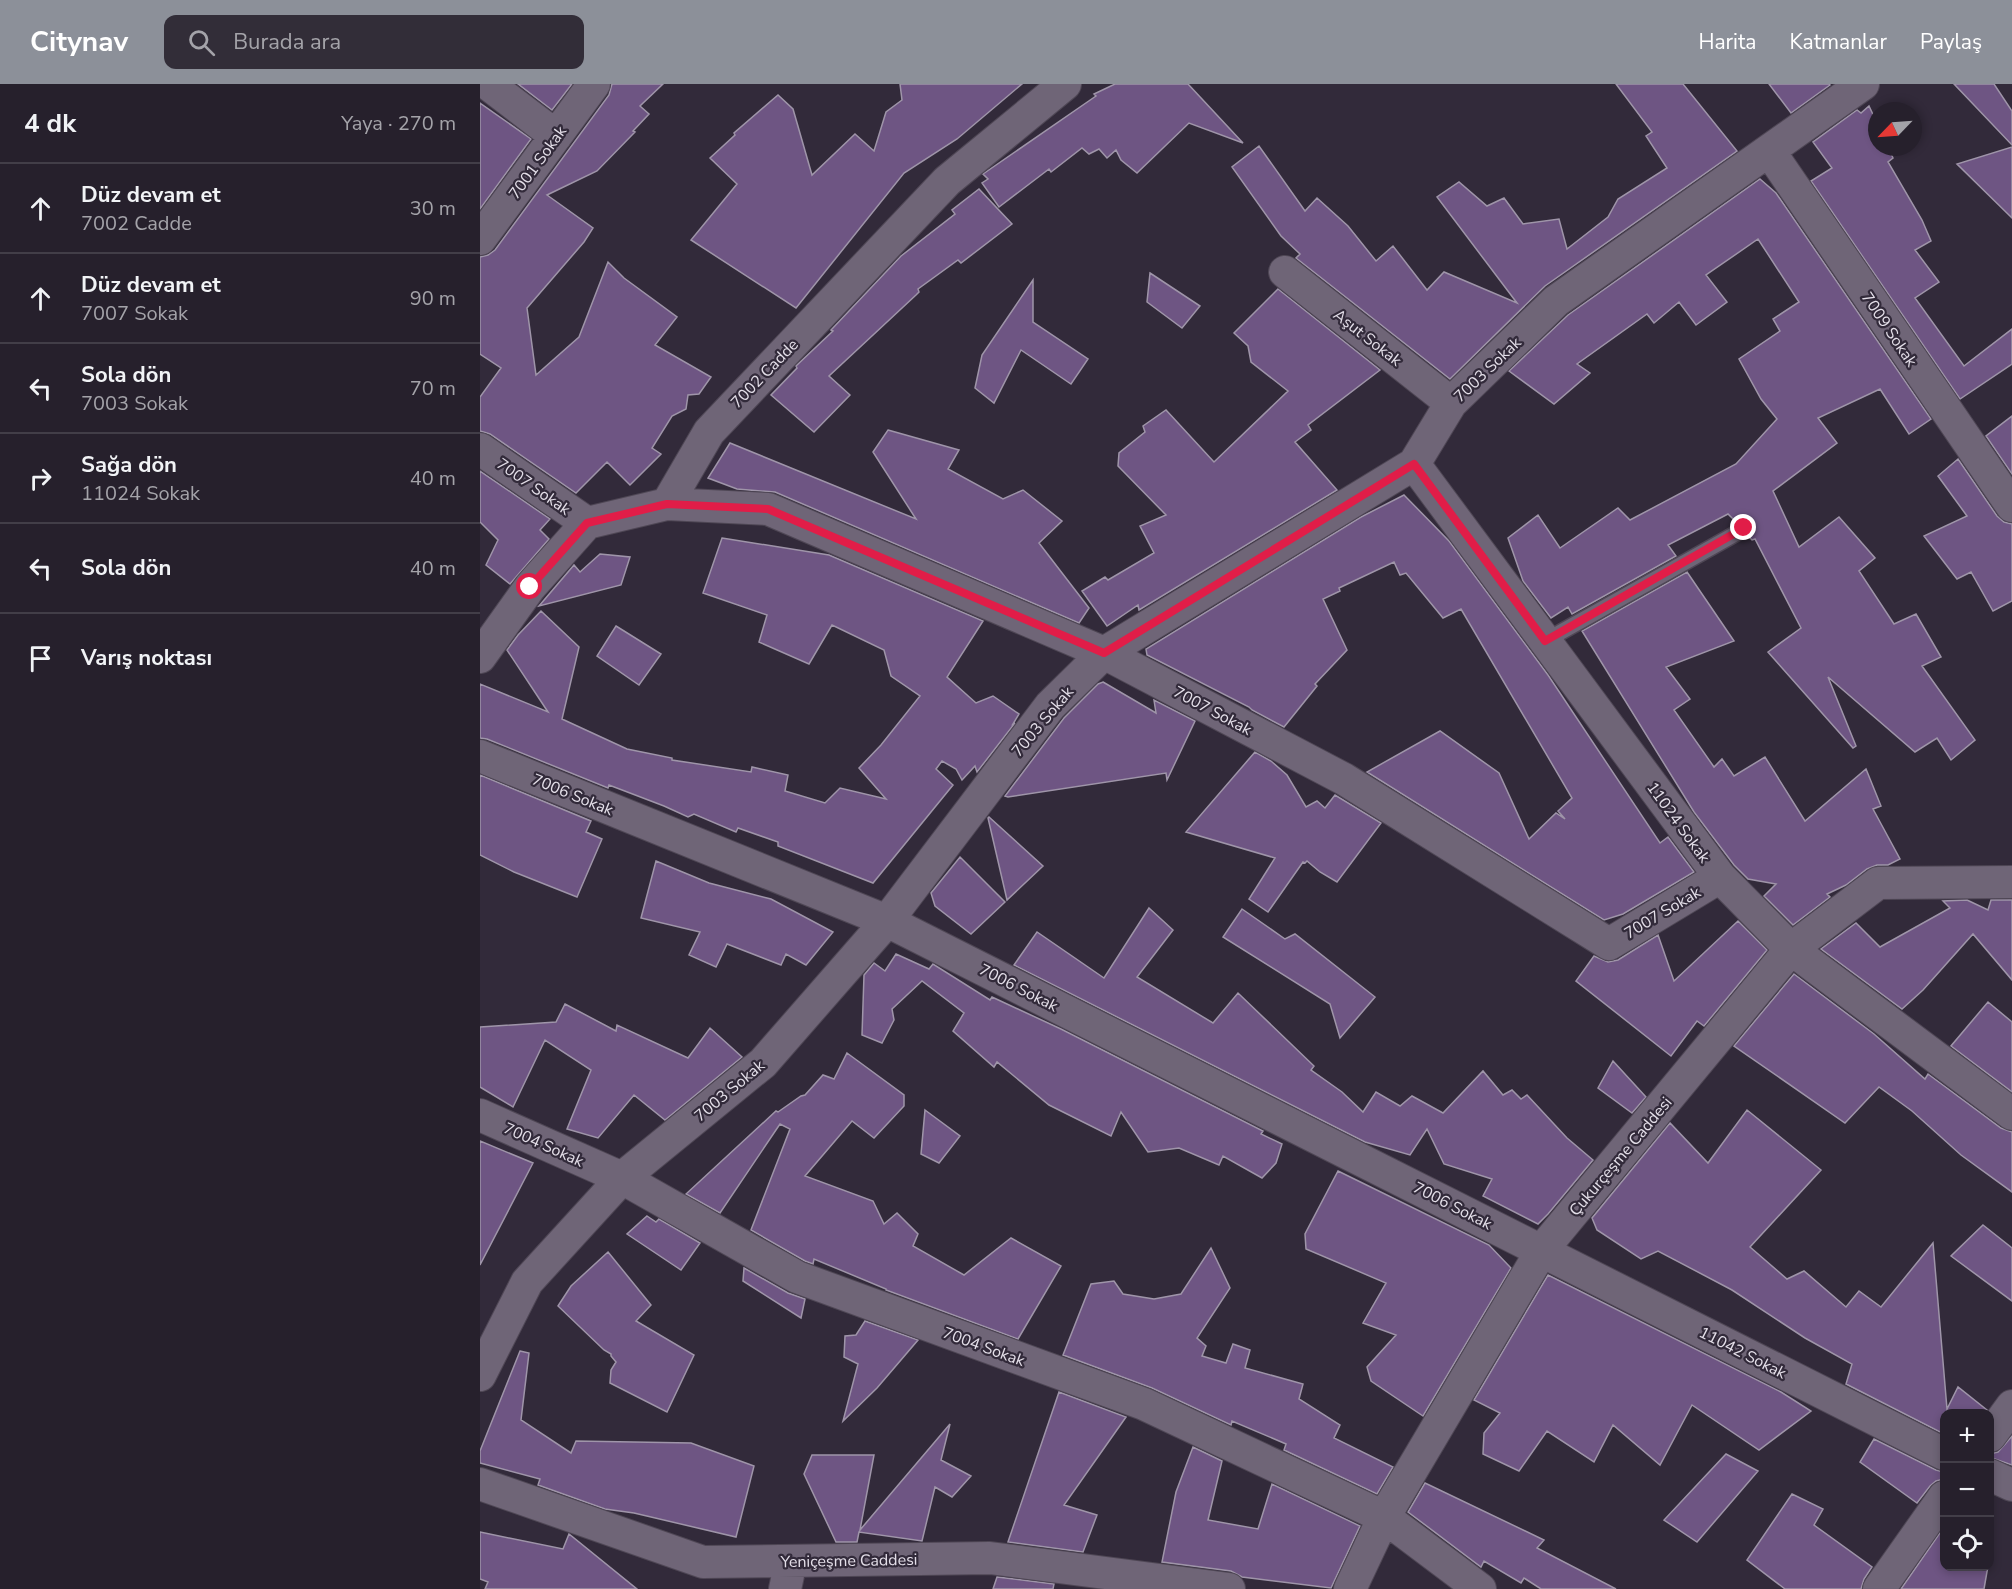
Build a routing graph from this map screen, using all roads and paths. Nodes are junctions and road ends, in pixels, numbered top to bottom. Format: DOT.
graph roads {
  1 [pos="488,84"];
  2 [pos="594,84"];
  3 [pos="1065,84"];
  4 [pos="1863,84"];
  5 [pos="556,136"];
  6 [pos="1770,152"];
  7 [pos="480,239"];
  8 [pos="1285,272"];
  9 [pos="1451,403"];
  10 [pos="480,449"];
  11 [pos="1414,464"];
  12 [pos="667,504"];
  13 [pos="2012,506"];
  14 [pos="587,523"];
  15 [pos="1744,528"];
  16 [pos="1545,641"];
  17 [pos="1104,653"];
  18 [pos="480,657"];
  19 [pos="480,756"];
  20 [pos="1720,878"];
  21 [pos="2012,882"];
  22 [pos="887,921"];
  23 [pos="1791,949"];
  24 [pos="2012,1114"];
  25 [pos="480,1116"];
  26 [pos="622,1179"];
  27 [pos="1542,1250"];
  28 [pos="480,1375"];
  29 [pos="2012,1406"];
  30 [pos="1994,1429"];
  31 [pos="1940,1452"];
  32 [pos="1994,1477"];
  33 [pos="480,1484"];
  34 [pos="2012,1485"];
  35 [pos="1940,1503"];
  36 [pos="1384,1517"];
  37 [pos="788,1575"];
  38 [pos="1229,1589"];
  39 [pos="1350,1589"];
  40 [pos="1480,1589"];
  41 [pos="1879,1589"];
  1 -- 5 [label="street"];
  2 -- 5 [label="street, 7001 Sokak"];
  3 -- 12 [label="street, 7002 Cadde"];
  4 -- 6 [label="street, 7003 Sokak"];
  5 -- 7 [label="street, 7001 Sokak"];
  6 -- 9 [label="street, 7003 Sokak"];
  6 -- 13 [label="street, 7009 Sokak"];
  8 -- 9 [label="street, Aşut Sokak"];
  9 -- 11 [label="street, 7003 Sokak"];
  10 -- 14 [label="street, 7007 Sokak"];
  11 -- 16 [label="street, 11024 Sokak"];
  11 -- 17 [label="street, 7003 Sokak"];
  12 -- 14 [label="street"];
  12 -- 17 [label="street, 7007 Sokak"];
  14 -- 18 [label="street"];
  15 -- 16 [label="lane"];
  16 -- 20 [label="street, 11024 Sokak"];
  17 -- 20 [label="street, 7007 Sokak"];
  17 -- 22 [label="street, 7003 Sokak"];
  19 -- 22 [label="street, 7006 Sokak"];
  20 -- 23 [label="street, 11024 Sokak"];
  21 -- 23 [label="street, Çukurçeşme Caddesi"];
  22 -- 26 [label="street, 7003 Sokak"];
  22 -- 27 [label="street, 7006 Sokak"];
  23 -- 24 [label="street, 11024 Sokak"];
  23 -- 27 [label="street, Çukurçeşme Caddesi"];
  25 -- 26 [label="street, 7004 Sokak"];
  26 -- 28 [label="street, 7003 Sokak"];
  26 -- 36 [label="street, 7004 Sokak"];
  27 -- 31 [label="street, 11042 Sokak"];
  27 -- 36 [label="street, Çukurçeşme Caddesi"];
  29 -- 30 [label="street"];
  32 -- 34 [label="street"];
  33 -- 37 [label="street, Yeniçeşme Caddesi"];
  35 -- 41 [label="street"];
  36 -- 39 [label="street, Çukurçeşme Caddesi"];
  36 -- 40 [label="street, 7004 Sokak"];
  37 -- 38 [label="street, Yeniçeşme Caddesi"];
}
